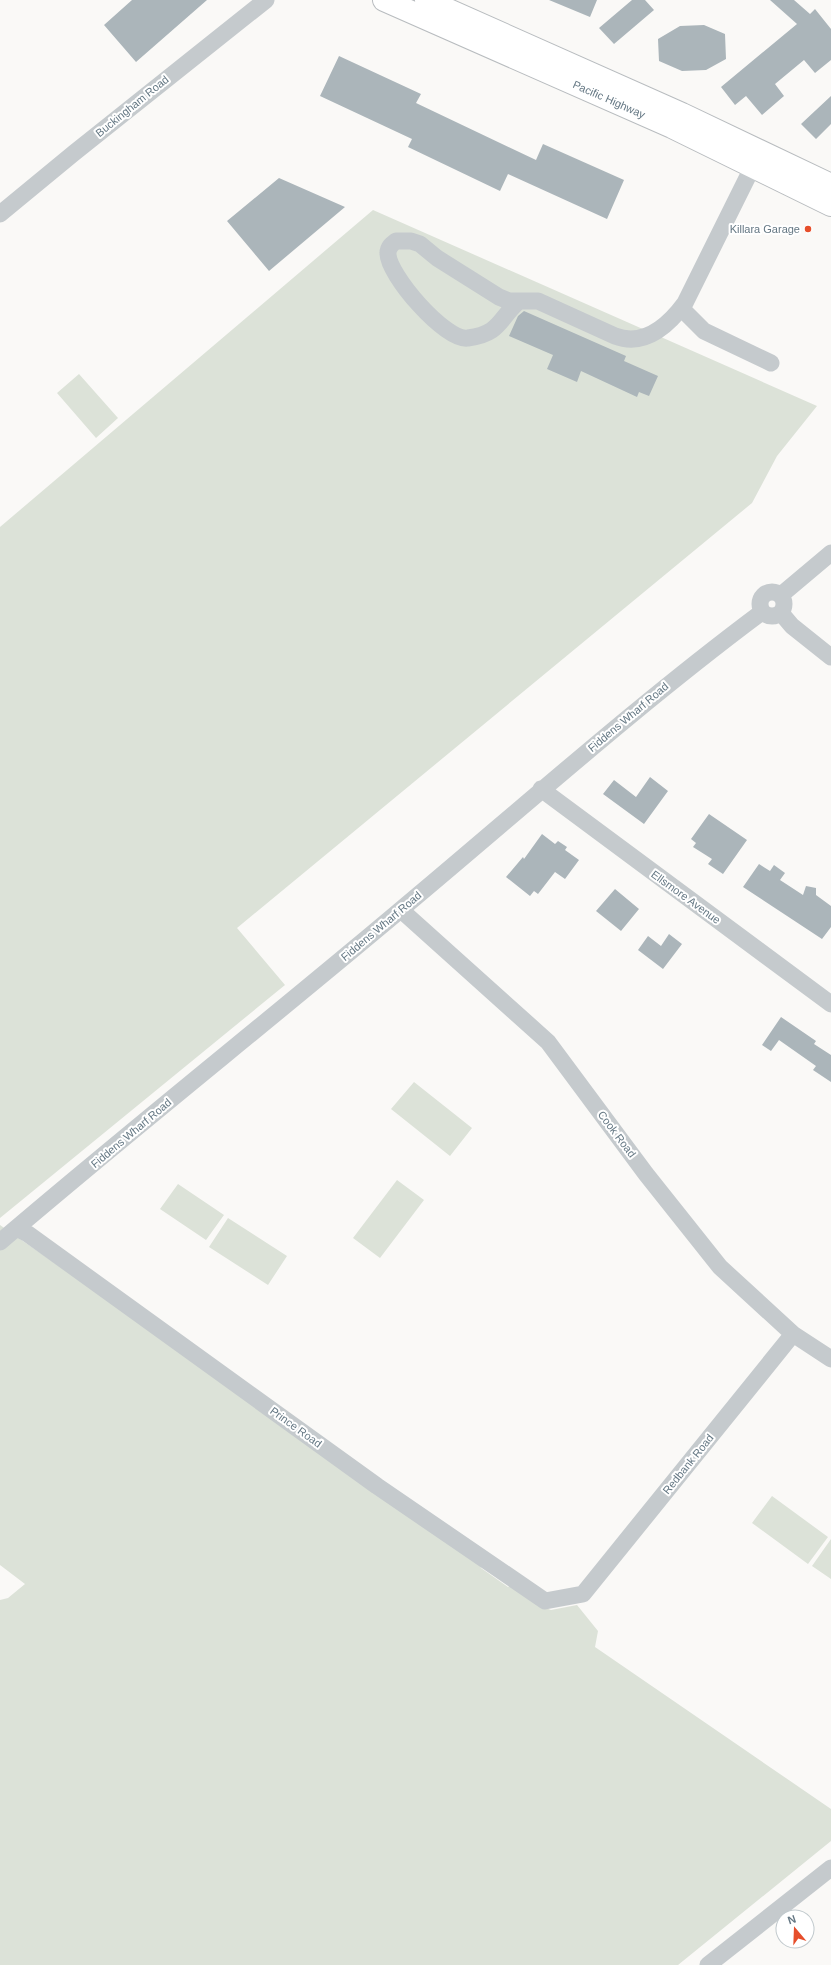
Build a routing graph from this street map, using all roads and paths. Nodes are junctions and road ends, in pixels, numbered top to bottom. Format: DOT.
graph roads {
  1 [pos="266,0"];
  2 [pos="384,0"];
  3 [pos="426,0"];
  4 [pos="753,166"];
  5 [pos="831,185"];
  6 [pos="831,205"];
  7 [pos="0,214"];
  8 [pos="518,302"];
  9 [pos="681,308"];
  10 [pos="771,363"];
  11 [pos="831,553"];
  12 [pos="781,595"];
  13 [pos="762,612"];
  14 [pos="782,613"];
  15 [pos="831,657"];
  16 [pos="541,790"];
  17 [pos="400,910"];
  18 [pos="831,1004"];
  19 [pos="17,1228"];
  20 [pos="0,1242"];
  21 [pos="793,1334"];
  22 [pos="831,1359"];
  23 [pos="583,1594"];
  24 [pos="831,1868"];
  25 [pos="708,1965"];
  1 -- 7 [label="street, Buckingham Road"];
  2 -- 4 [label="highway, Pacific Highway"];
  3 -- 5 [label="highway, Pacific Highway"];
  4 -- 6 [label="highway, Pacific Highway"];
  4 -- 9 [label="street"];
  8 -- 8 [label="street"];
  8 -- 9 [label="street"];
  9 -- 10 [label="street"];
  11 -- 12 [label="street"];
  12 -- 13 [label="street"];
  12 -- 14 [label="street"];
  13 -- 14 [label="street"];
  13 -- 16 [label="street, Fiddens Wharf Road"];
  14 -- 15 [label="street"];
  16 -- 17 [label="street, Fiddens Wharf Road"];
  16 -- 18 [label="street, Ellsmore Avenue"];
  17 -- 19 [label="street, Fiddens Wharf Road"];
  17 -- 21 [label="street, Cook Road"];
  19 -- 20 [label="street, Fiddens Wharf Road"];
  19 -- 23 [label="street, Prince Road"];
  21 -- 22 [label="street, Cook Road"];
  21 -- 23 [label="street, Redbank Road"];
  24 -- 25 [label="street"];
}
